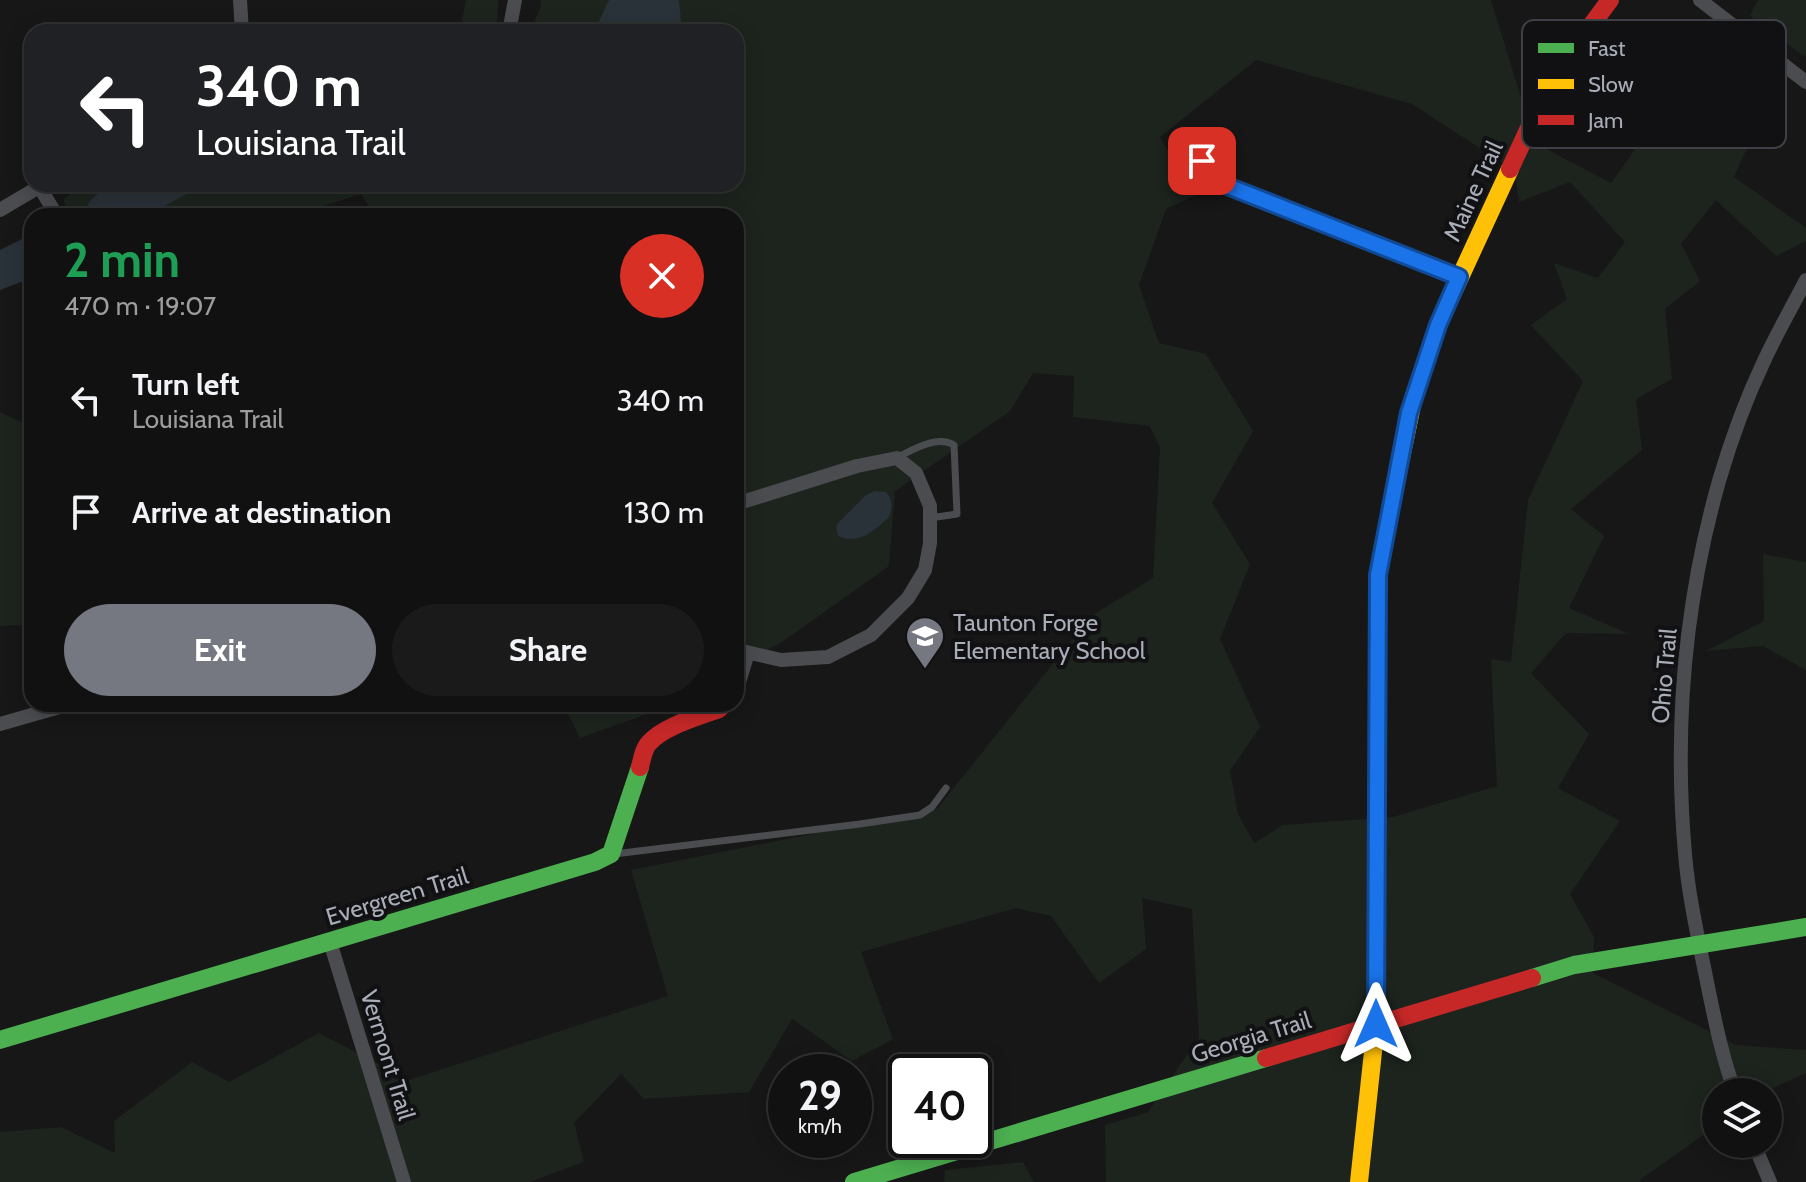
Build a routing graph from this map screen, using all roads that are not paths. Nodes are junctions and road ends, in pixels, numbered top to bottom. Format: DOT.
graph roads {
  1 [pos="240,0"];
  2 [pos="515,0"];
  3 [pos="1610,0"];
  4 [pos="1700,0"];
  5 [pos="1595,20"];
  6 [pos="1726,20"];
  7 [pos="242,24"];
  8 [pos="510,24"];
  9 [pos="1786,67"];
  10 [pos="1806,82"];
  11 [pos="1522,143"];
  12 [pos="1190,148"];
  13 [pos="30,192"];
  14 [pos="0,210"];
  15 [pos="1459,277"];
  16 [pos="1806,280"];
  17 [pos="897,458"];
  18 [pos="744,501"];
  19 [pos="930,518"];
  20 [pos="744,650"];
  21 [pos="42,712"];
  22 [pos="712,712"];
  23 [pos="0,724"];
  24 [pos="946,788"];
  25 [pos="611,854"];
  26 [pos="1806,927"];
  27 [pos="330,942"];
  28 [pos="1698,944"];
  29 [pos="1376,1024"];
  30 [pos="0,1040"];
  31 [pos="1731,1078"];
  32 [pos="1760,1158"];
  33 [pos="404,1182"];
  34 [pos="854,1182"];
  35 [pos="1359,1182"];
  36 [pos="1770,1182"];
  1 -- 7 [label="street"];
  2 -- 8 [label="street"];
  3 -- 5 [label="street, Maine Trail"];
  4 -- 6 [label="street"];
  9 -- 10 [label="street"];
  11 -- 15 [label="street, Maine Trail"];
  12 -- 15 [label="street"];
  13 -- 14 [label="street"];
  15 -- 29 [label="street, Maine Trail"];
  16 -- 28 [label="street, Ohio Trail"];
  17 -- 18 [label="street"];
  17 -- 19 [label="street"];
  17 -- 19 [label="lane"];
  19 -- 20 [label="street"];
  21 -- 23 [label="street"];
  22 -- 25 [label="street"];
  24 -- 25 [label="lane"];
  25 -- 27 [label="street, Evergreen Trail"];
  26 -- 28 [label="street, Georgia Trail"];
  27 -- 30 [label="street, Evergreen Trail"];
  27 -- 33 [label="street, Vermont Trail"];
  28 -- 29 [label="street, Georgia Trail"];
  28 -- 31 [label="street, Ohio Trail"];
  29 -- 34 [label="street, Georgia Trail"];
  29 -- 35 [label="street, Maine Trail"];
  32 -- 36 [label="street"];
}
